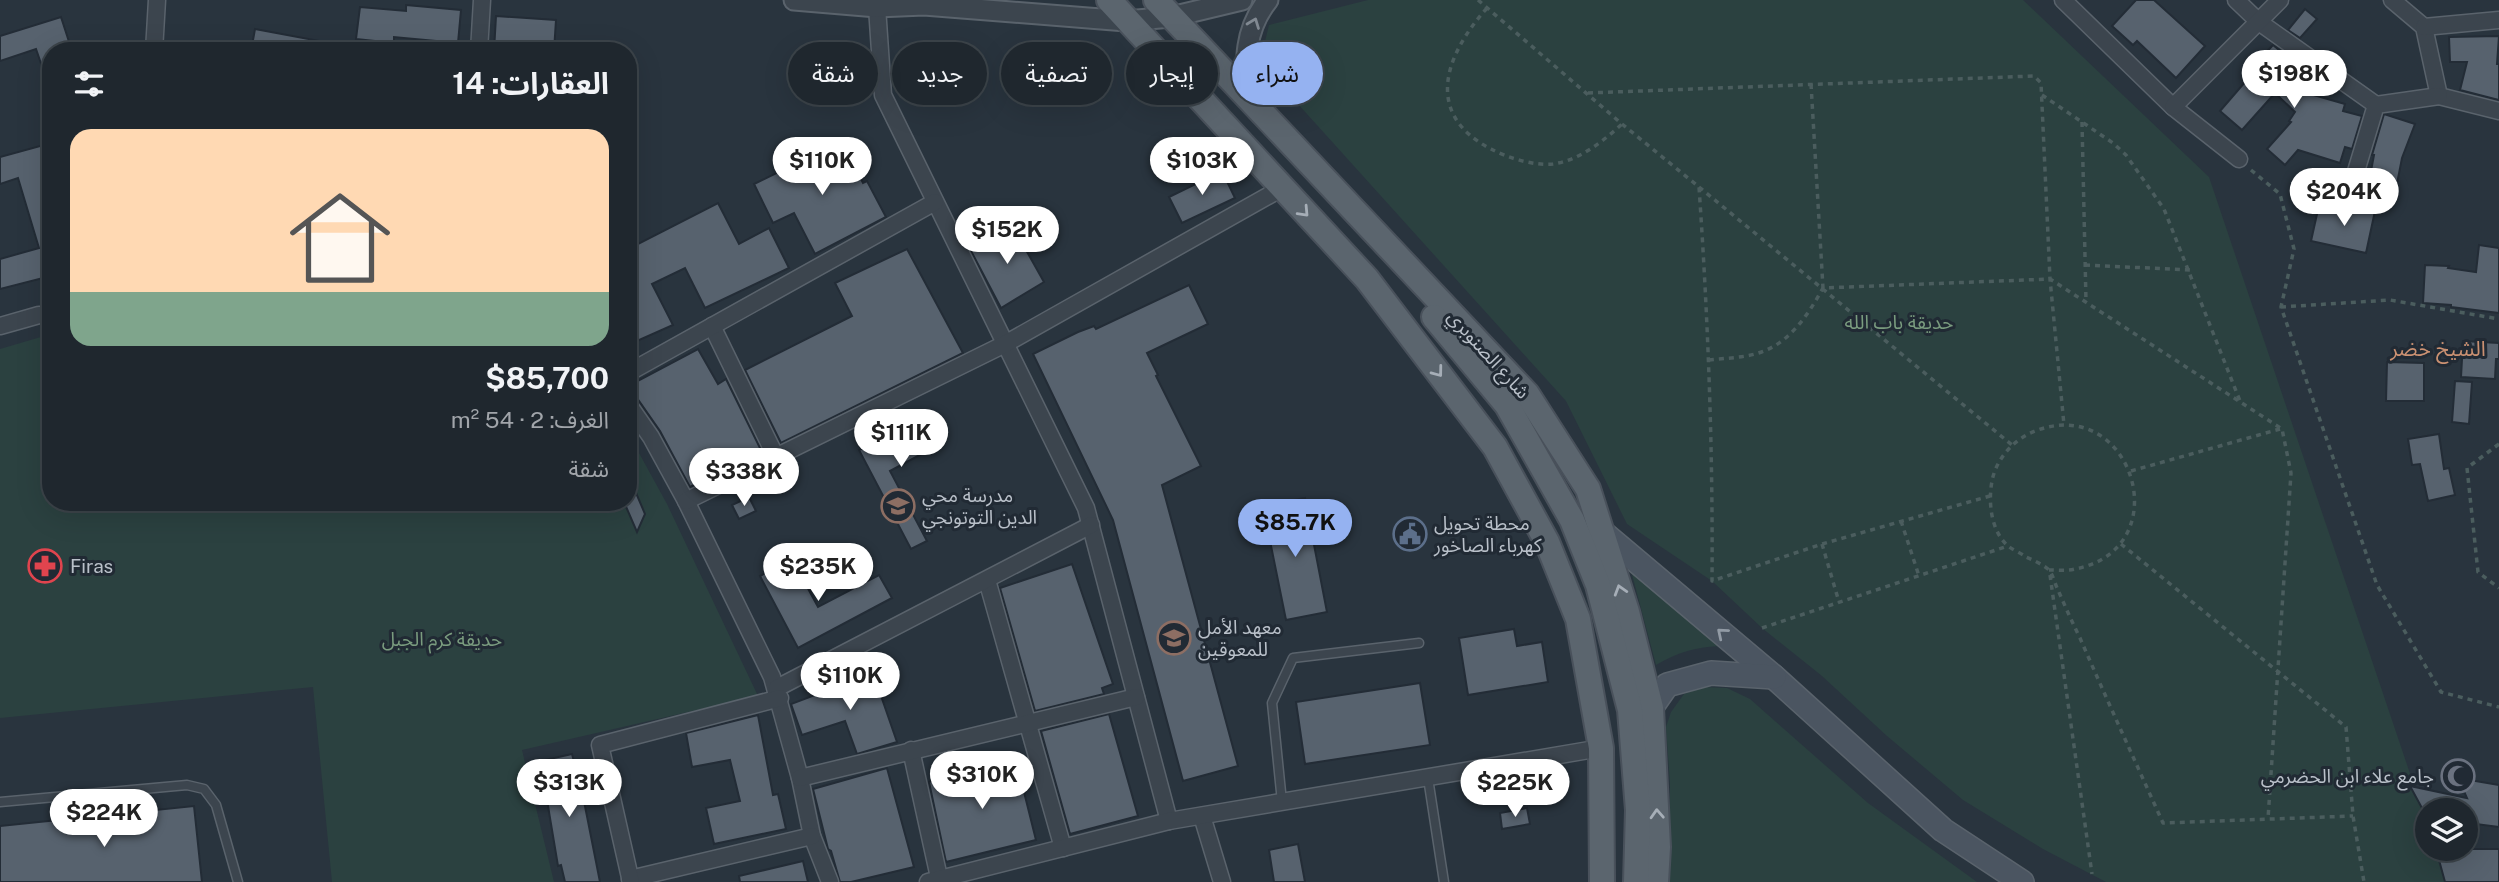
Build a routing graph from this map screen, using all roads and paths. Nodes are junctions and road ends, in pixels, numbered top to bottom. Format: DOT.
graph roads {
  1 [pos="157,0"];
  2 [pos="482,0"];
  3 [pos="794,0"];
  4 [pos="1026,0"];
  5 [pos="1109,0"];
  6 [pos="1242,0"];
  7 [pos="1268,0"];
  8 [pos="1478,0"];
  9 [pos="2063,0"];
  10 [pos="2236,0"];
  11 [pos="2280,0"];
  12 [pos="2392,0"];
  13 [pos="923,2"];
  14 [pos="877,7"];
  15 [pos="1164,8"];
  16 [pos="1487,8"];
  17 [pos="1008,11"];
  18 [pos="2499,20"];
  19 [pos="1126,21"];
  20 [pos="2259,22"];
  21 [pos="2424,27"];
  22 [pos="155,42"];
  23 [pos="480,42"];
  24 [pos="1248,42"];
  25 [pos="1232,81"];
  26 [pos="1811,84"];
  27 [pos="1586,93"];
  28 [pos="2042,95"];
  29 [pos="2439,96"];
  30 [pos="1255,105"];
  31 [pos="2375,105"];
  32 [pos="2173,107"];
  33 [pos="2499,111"];
  34 [pos="2082,122"];
  35 [pos="1622,124"];
  36 [pos="2239,159"];
  37 [pos="2354,178"];
  38 [pos="1699,187"];
  39 [pos="1282,188"];
  40 [pos="935,202"];
  41 [pos="1396,254"];
  42 [pos="2085,265"];
  43 [pos="2190,270"];
  44 [pos="1367,279"];
  45 [pos="2050,279"];
  46 [pos="1823,288"];
  47 [pos="2086,302"];
  48 [pos="2281,307"];
  49 [pos="42,315"];
  50 [pos="2499,319"];
  51 [pos="0,326"];
  52 [pos="712,326"];
  53 [pos="1005,344"];
  54 [pos="1709,360"];
  55 [pos="637,368"];
  56 [pos="2240,402"];
  57 [pos="637,417"];
  58 [pos="2064,425"];
  59 [pos="2282,429"];
  60 [pos="2499,444"];
  61 [pos="2012,445"];
  62 [pos="776,457"];
  63 [pos="2131,471"];
  64 [pos="1990,496"];
  65 [pos="686,501"];
  66 [pos="1901,522"];
  67 [pos="1091,525"];
  68 [pos="1602,532"];
  69 [pos="1822,544"];
  70 [pos="2120,544"];
  71 [pos="2008,546"];
  72 [pos="2049,570"];
  73 [pos="1919,577"];
  74 [pos="987,580"];
  75 [pos="2499,589"];
  76 [pos="1839,602"];
  77 [pos="1762,628"];
  78 [pos="1419,643"];
  79 [pos="2279,673"];
  80 [pos="1774,677"];
  81 [pos="778,693"];
  82 [pos="1136,696"];
  83 [pos="1651,708"];
  84 [pos="2499,708"];
  85 [pos="1027,723"];
  86 [pos="1601,748"];
  87 [pos="911,751"];
  88 [pos="800,778"];
  89 [pos="1428,778"];
  90 [pos="0,802"];
  91 [pos="1282,802"];
  92 [pos="1202,816"];
  93 [pos="2353,816"];
  94 [pos="2268,819"];
  95 [pos="1169,821"];
  96 [pos="812,836"];
  97 [pos="1063,848"];
  98 [pos="2092,874"];
  99 [pos="630,881"];
  100 [pos="936,881"];
  101 [pos="238,882"];
  102 [pos="830,882"];
  103 [pos="1222,882"];
  104 [pos="1444,882"];
  105 [pos="1602,882"];
  106 [pos="1620,882"];
  107 [pos="1636,882"];
  108 [pos="1656,882"];
  109 [pos="2022,882"];
  110 [pos="2364,882"];
  1 -- 22 [label="street"];
  2 -- 23 [label="street"];
  3 -- 14 [label="street"];
  4 -- 17 [label="street"];
  5 -- 19 [label="main road"];
  6 -- 15 [label="street"];
  24 -- 7 [label="street, one-way"];
  8 -- 16 [label="path"];
  9 -- 32 [label="street"];
  10 -- 20 [label="street"];
  11 -- 20 [label="street"];
  12 -- 21 [label="street"];
  13 -- 14 [label="street"];
  13 -- 17 [label="street"];
  14 -- 40 [label="street"];
  15 -- 19 [label="street"];
  15 -- 25 [label="main road, شارع الصنوبري"];
  16 -- 27 [label="path"];
  16 -- 35 [label="path"];
  17 -- 19 [label="street"];
  18 -- 21 [label="street"];
  19 -- 39 [label="main road"];
  20 -- 31 [label="street"];
  20 -- 32 [label="street"];
  21 -- 29 [label="street"];
  26 -- 27 [label="path"];
  26 -- 28 [label="path"];
  26 -- 46 [label="path"];
  27 -- 35 [label="path"];
  28 -- 34 [label="path"];
  28 -- 45 [label="path"];
  29 -- 31 [label="street"];
  29 -- 33 [label="street"];
  30 -- 41 [label="main road, شارع الصنوبري"];
  31 -- 37 [label="street"];
  32 -- 36 [label="street"];
  34 -- 42 [label="path"];
  34 -- 43 [label="path"];
  35 -- 38 [label="path"];
  36 -- 48 [label="path"];
  38 -- 46 [label="path"];
  38 -- 54 [label="path"];
  39 -- 44 [label="main road, one-way"];
  39 -- 53 [label="street"];
  40 -- 52 [label="street"];
  40 -- 53 [label="street"];
  41 -- 68 [label="main road, شارع الصنوبري"];
  41 -- 107 [label="main road"];
  42 -- 43 [label="path"];
  42 -- 47 [label="path"];
  43 -- 56 [label="path"];
  44 -- 86 [label="main road, one-way"];
  44 -- 106 [label="main road"];
  45 -- 46 [label="path"];
  45 -- 47 [label="path"];
  45 -- 58 [label="path"];
  46 -- 54 [label="path"];
  46 -- 61 [label="path"];
  47 -- 56 [label="path"];
  48 -- 50 [label="path"];
  48 -- 84 [label="path"];
  49 -- 51 [label="street"];
  52 -- 55 [label="street"];
  52 -- 62 [label="street"];
  53 -- 62 [label="street"];
  53 -- 67 [label="street"];
  54 -- 69 [label="path"];
  56 -- 59 [label="path"];
  57 -- 65 [label="street"];
  58 -- 61 [label="path"];
  58 -- 63 [label="path"];
  59 -- 63 [label="path"];
  59 -- 79 [label="path"];
  60 -- 75 [label="path"];
  61 -- 64 [label="path"];
  62 -- 65 [label="street"];
  63 -- 70 [label="path"];
  64 -- 66 [label="path"];
  64 -- 71 [label="path"];
  65 -- 81 [label="street"];
  66 -- 69 [label="path"];
  66 -- 73 [label="path"];
  67 -- 74 [label="street"];
  67 -- 82 [label="street"];
  80 -- 68 [label="main road, one-way"];
  83 -- 68 [label="main road, شارع الصنوبري, one-way"];
  69 -- 76 [label="path"];
  70 -- 72 [label="path"];
  70 -- 79 [label="path"];
  71 -- 72 [label="path"];
  71 -- 73 [label="path"];
  72 -- 94 [label="path"];
  72 -- 98 [label="path"];
  73 -- 76 [label="path"];
  74 -- 81 [label="street"];
  74 -- 85 [label="street"];
  76 -- 77 [label="path"];
  78 -- 91 [label="lane"];
  79 -- 93 [label="path"];
  79 -- 94 [label="path"];
  80 -- 83 [label="main road"];
  80 -- 109 [label="main road"];
  81 -- 88 [label="street"];
  81 -- 99 [label="street"];
  82 -- 85 [label="street"];
  82 -- 95 [label="street"];
  108 -- 83 [label="main road, شارع الصنوبري, one-way"];
  85 -- 87 [label="street"];
  85 -- 97 [label="street"];
  86 -- 89 [label="street"];
  86 -- 105 [label="main road"];
  87 -- 88 [label="street"];
  87 -- 100 [label="street"];
  88 -- 96 [label="street"];
  89 -- 91 [label="street"];
  89 -- 104 [label="lane"];
  90 -- 101 [label="lane"];
  91 -- 92 [label="street"];
  92 -- 95 [label="street"];
  92 -- 103 [label="street"];
  93 -- 94 [label="path"];
  93 -- 110 [label="path"];
  95 -- 97 [label="street"];
  96 -- 99 [label="street"];
  96 -- 102 [label="street"];
  97 -- 100 [label="street"];
}
